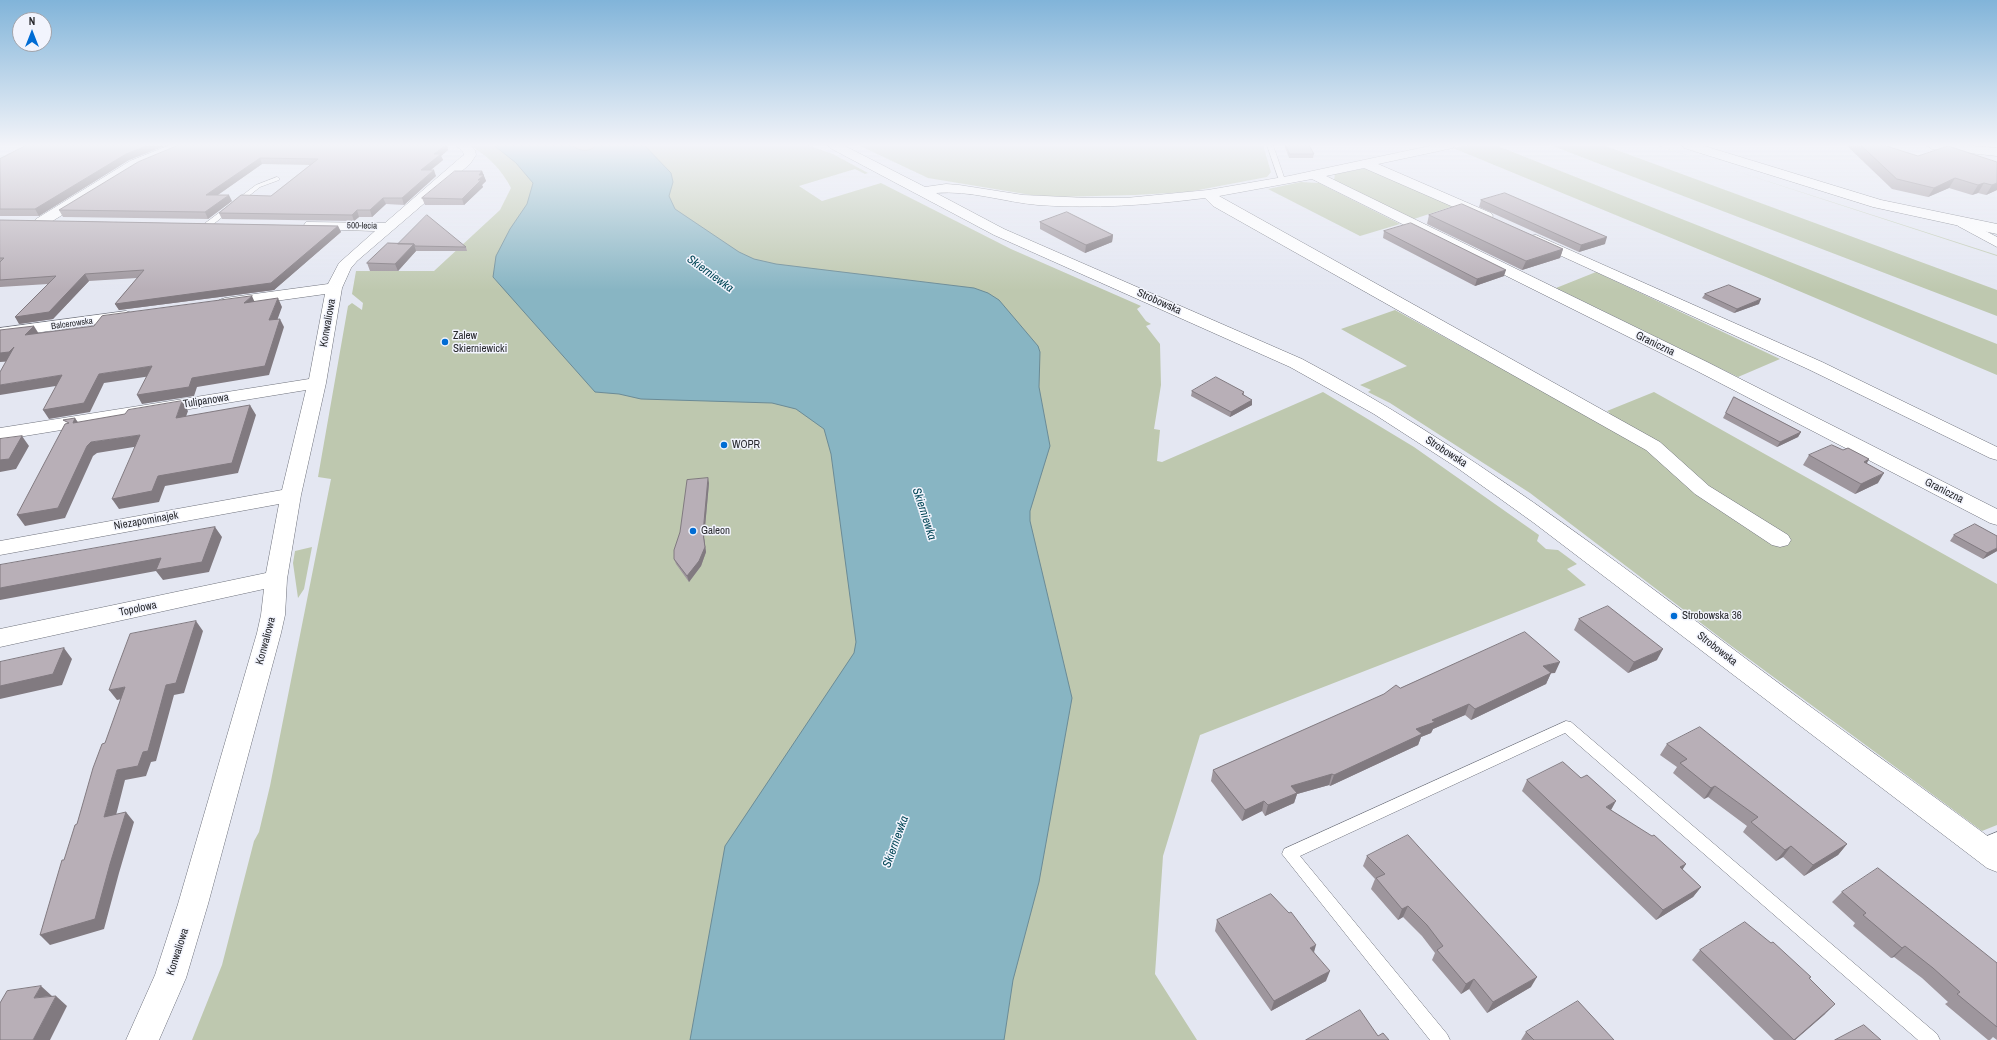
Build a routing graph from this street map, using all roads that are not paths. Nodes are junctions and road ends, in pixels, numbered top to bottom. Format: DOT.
graph roads {
  1 [pos="84,194"];
  2 [pos="248,194"];
  3 [pos="427,194"];
  4 [pos="925,194"];
  5 [pos="986,194"];
  6 [pos="1208,194"];
  7 [pos="1352,194"];
  8 [pos="1433,194"];
  9 [pos="1844,194"];
  10 [pos="65,222"];
  11 [pos="1498,222"];
  12 [pos="1963,223"];
  13 [pos="192,224"];
  14 [pos="208,224"];
  15 [pos="231,224"];
  16 [pos="1997,224"];
  17 [pos="294,225"];
  18 [pos="388,227"];
  19 [pos="1997,229"];
  20 [pos="1519,232"];
  21 [pos="1997,243"];
  22 [pos="334,288"];
  23 [pos="208,305"];
  24 [pos="145,314"];
  25 [pos="0,334"];
  26 [pos="317,383"];
  27 [pos="0,434"];
  28 [pos="1997,454"];
  29 [pos="291,495"];
  30 [pos="1997,518"];
  31 [pos="1780,540"];
  32 [pos="0,548"];
  33 [pos="276,579"];
  34 [pos="0,638"];
  35 [pos="1988,842"];
  36 [pos="1997,858"];
  37 [pos="142,1040"];
  38 [pos="1441,1040"];
  39 [pos="1932,1040"];
  1 -- 10 [label="street"];
  2 -- 14 [label="lane"];
  3 -- 18 [label="street, Konwaliowa"];
  4 -- 35 [label="street, Strobowska"];
  5 -- 6 [label="street"];
  6 -- 31 [label="street"];
  7 -- 30 [label="street, Graniczna"];
  8 -- 11 [label="street"];
  9 -- 12 [label="street"];
  12 -- 16 [label="street"];
  12 -- 19 [label="street"];
  12 -- 21 [label="street"];
  13 -- 14 [label="street"];
  14 -- 15 [label="street"];
  17 -- 18 [label="street, 500-lecia"];
  18 -- 22 [label="street, Konwaliowa"];
  20 -- 28 [label="street"];
  22 -- 23 [label="street"];
  22 -- 26 [label="street, Konwaliowa"];
  24 -- 25 [label="street, Balcerowska"];
  26 -- 27 [label="street, Tulipanowa"];
  26 -- 29 [label="street, Konwaliowa"];
  29 -- 32 [label="street, Niezapominajek"];
  29 -- 33 [label="street, Konwaliowa"];
  33 -- 34 [label="street, Topolowa"];
  33 -- 37 [label="street, Konwaliowa"];
  35 -- 36 [label="street, Strobowska"];
  38 -- 39 [label="lane"];
}
